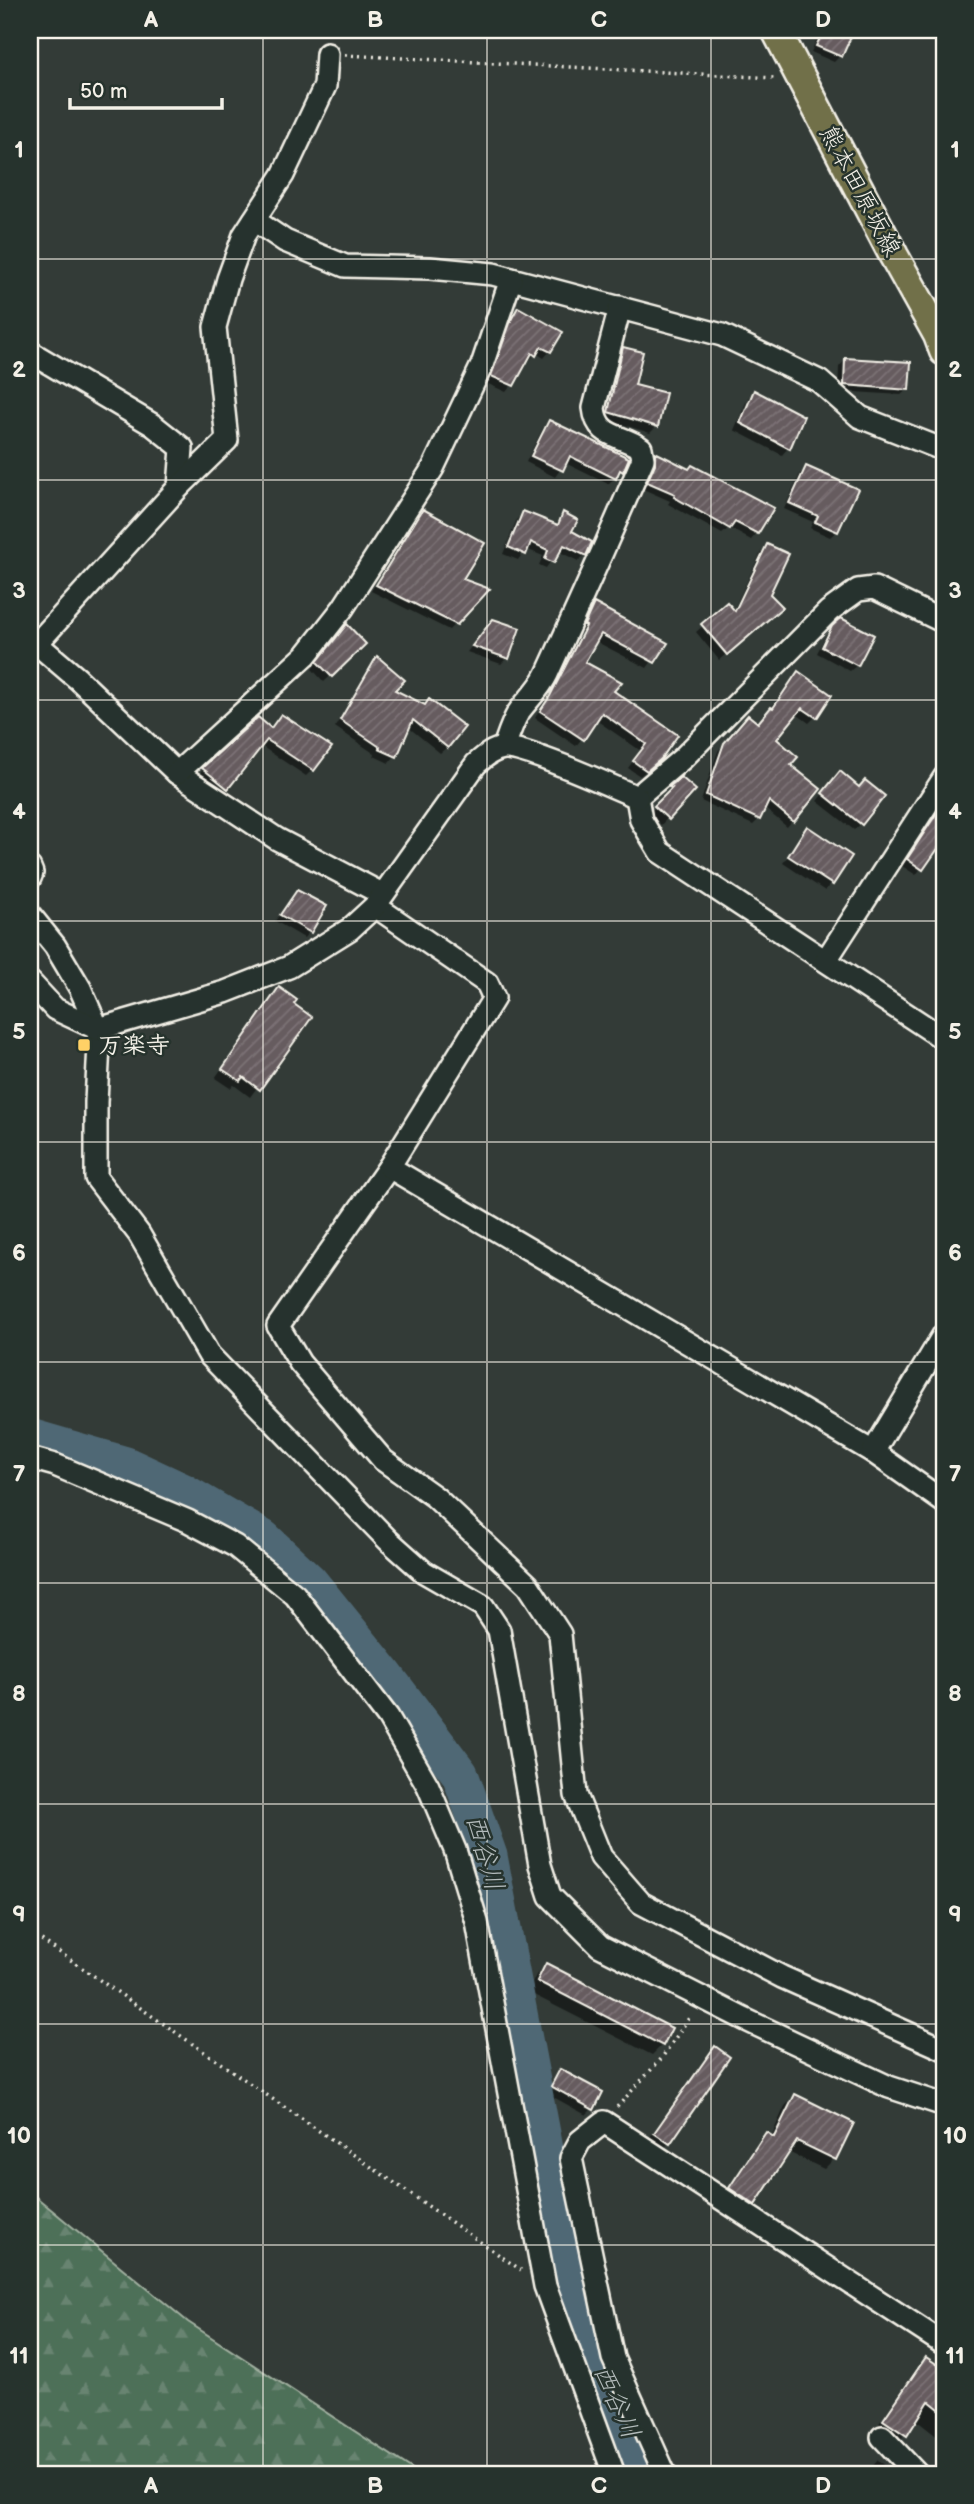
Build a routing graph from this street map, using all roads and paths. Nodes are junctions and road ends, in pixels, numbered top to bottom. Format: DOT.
graph roads {
  1 [pos="776,30"];
  2 [pos="327,54"];
  3 [pos="801,79"];
  4 [pos="254,220"];
  5 [pos="512,279"];
  6 [pos="620,307"];
  7 [pos="944,351"];
  8 [pos="30,352"];
  9 [pos="944,450"];
  10 [pos="179,487"];
  11 [pos="944,622"];
  12 [pos="34,647"];
  13 [pos="505,747"];
  14 [pos="177,773"];
  15 [pos="944,778"];
  16 [pos="637,797"];
  17 [pos="30,868"];
  18 [pos="30,878"];
  19 [pos="379,900"];
  20 [pos="30,915"];
  21 [pos="826,960"];
  22 [pos="30,982"];
  23 [pos="98,1029"];
  24 [pos="944,1039"];
  25 [pos="389,1167"];
  26 [pos="944,1334"];
  27 [pos="873,1452"];
  28 [pos="30,1458"];
  29 [pos="944,1502"];
  30 [pos="30,1932"];
  31 [pos="702,1999"];
  32 [pos="944,2049"];
  33 [pos="944,2105"];
  34 [pos="604,2122"];
  35 [pos="545,2286"];
  36 [pos="944,2344"];
  37 [pos="882,2437"];
  38 [pos="614,2474"];
  39 [pos="665,2474"];
  40 [pos="917,2474"];
  1 -- 3 [label="main road, 熊本田原坂線"];
  2 -- 3 [label="path"];
  2 -- 4 [label="street"];
  3 -- 7 [label="main road, 熊本田原坂線"];
  4 -- 5 [label="street"];
  4 -- 10 [label="street"];
  5 -- 6 [label="street"];
  5 -- 14 [label="street"];
  6 -- 9 [label="street"];
  6 -- 13 [label="street"];
  8 -- 10 [label="street"];
  10 -- 12 [label="street"];
  11 -- 16 [label="street"];
  12 -- 14 [label="street"];
  13 -- 16 [label="street"];
  13 -- 19 [label="street"];
  14 -- 19 [label="street"];
  15 -- 21 [label="street"];
  16 -- 21 [label="street"];
  17 -- 18 [label="street"];
  19 -- 23 [label="street"];
  19 -- 25 [label="street"];
  20 -- 23 [label="street"];
  21 -- 24 [label="street"];
  22 -- 23 [label="street"];
  23 -- 31 [label="street"];
  25 -- 27 [label="street"];
  25 -- 32 [label="street"];
  26 -- 27 [label="street"];
  27 -- 29 [label="street"];
  28 -- 35 [label="street"];
  30 -- 35 [label="path"];
  31 -- 33 [label="street"];
  31 -- 34 [label="path"];
  34 -- 36 [label="street"];
  34 -- 39 [label="street"];
  35 -- 38 [label="street"];
  37 -- 40 [label="street"];
}
